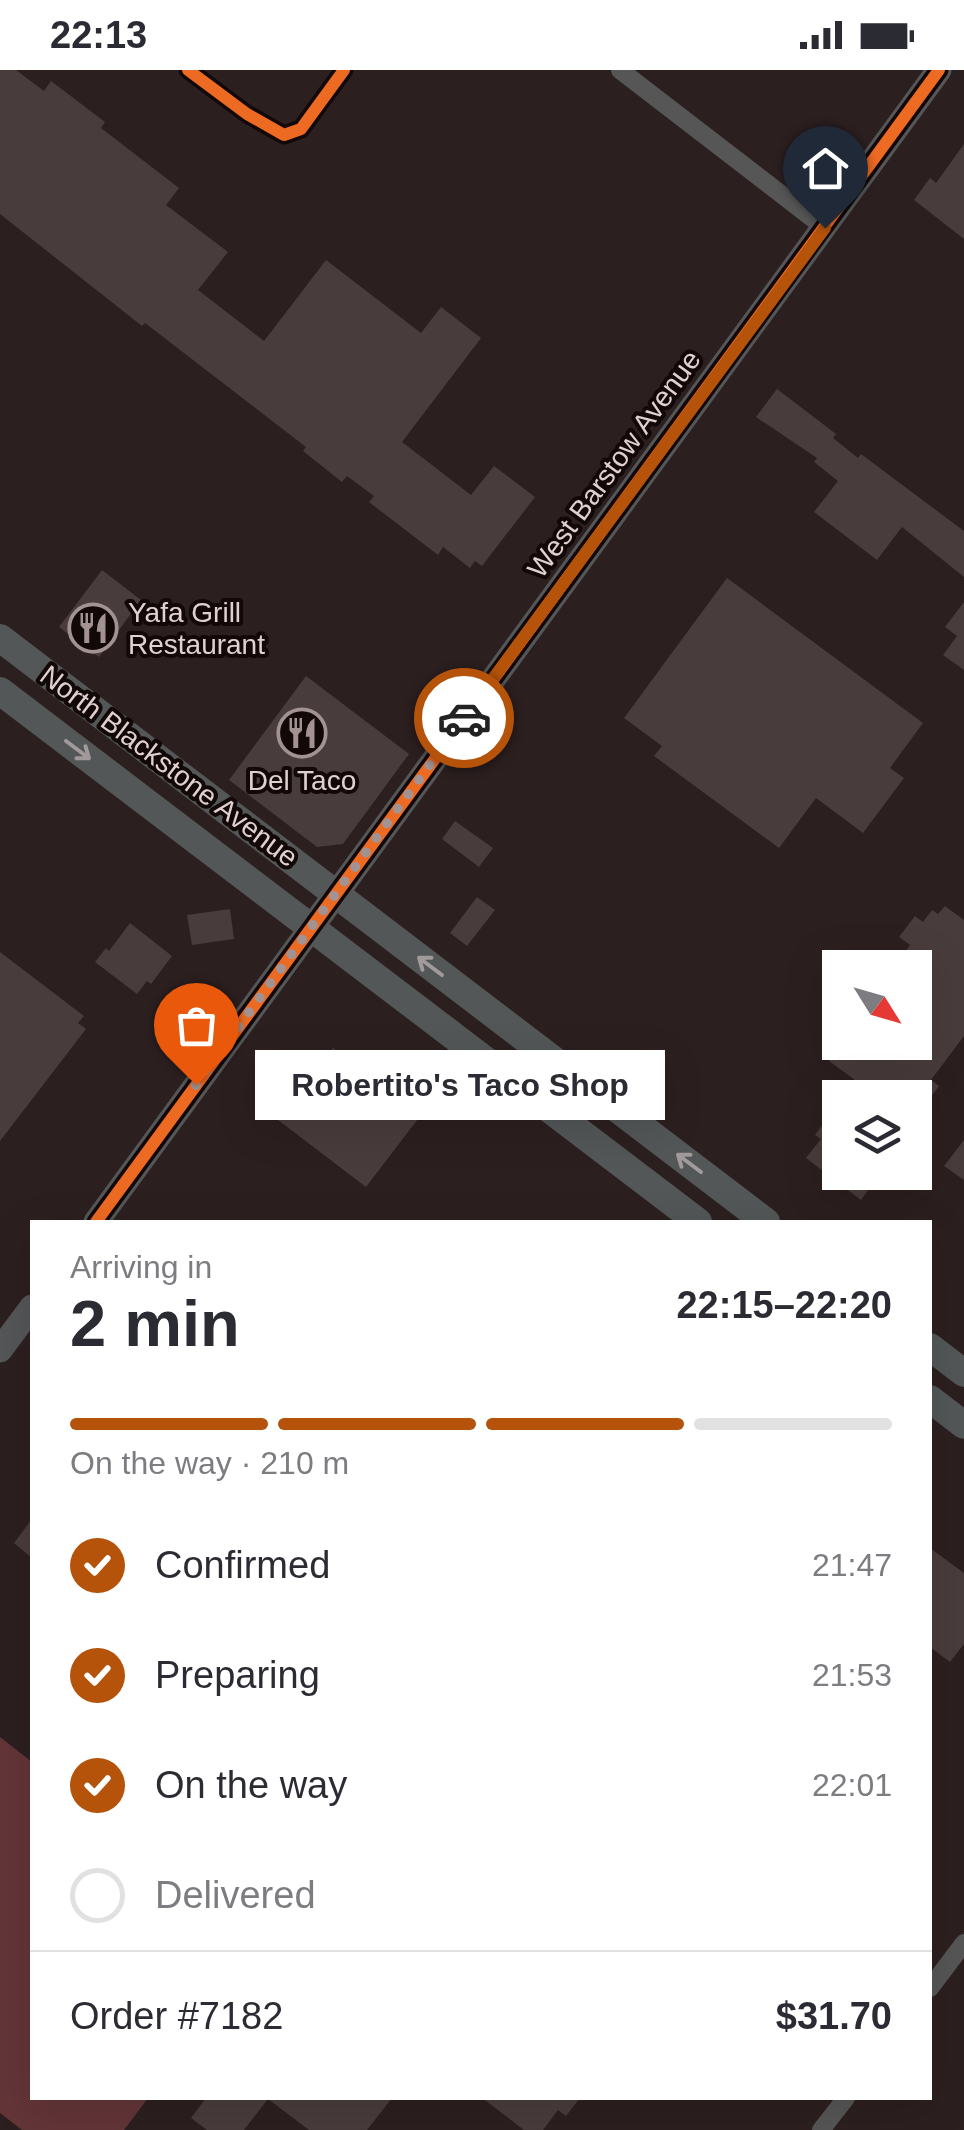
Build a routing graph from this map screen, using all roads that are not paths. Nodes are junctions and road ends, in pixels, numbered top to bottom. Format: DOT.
graph roads {
  1 [pos="188,70"];
  2 [pos="344,70"];
  3 [pos="620,70"];
  4 [pos="939,70"];
  5 [pos="825,228"];
  6 [pos="0,638"];
  7 [pos="0,691"];
  8 [pos="336,894"];
  9 [pos="312,929"];
  10 [pos="97,1220"];
  11 [pos="695,1220"];
  12 [pos="763,1220"];
  13 [pos="30,1310"];
  14 [pos="932,1349"];
  15 [pos="0,1350"];
  16 [pos="964,1373"];
  17 [pos="932,1401"];
  18 [pos="964,1425"];
  19 [pos="964,1943"];
  20 [pos="932,1985"];
  21 [pos="844,2100"];
  22 [pos="822,2130"];
  1 -- 2 [label="street"];
  3 -- 5 [label="street"];
  4 -- 5 [label="street, West Barstow Avenue"];
  5 -- 8 [label="street, West Barstow Avenue"];
  6 -- 8 [label="main road, North Blackstone Avenue"];
  7 -- 9 [label="main road, North Blackstone Avenue, one-way"];
  8 -- 9 [label="street, West Barstow Avenue"];
  12 -- 8 [label="main road, North Blackstone Avenue, one-way"];
  9 -- 10 [label="street, West Barstow Avenue"];
  9 -- 11 [label="main road, North Blackstone Avenue"];
  13 -- 15 [label="street"];
  14 -- 16 [label="main road"];
  17 -- 18 [label="main road"];
  19 -- 20 [label="street"];
  21 -- 22 [label="street"];
}
